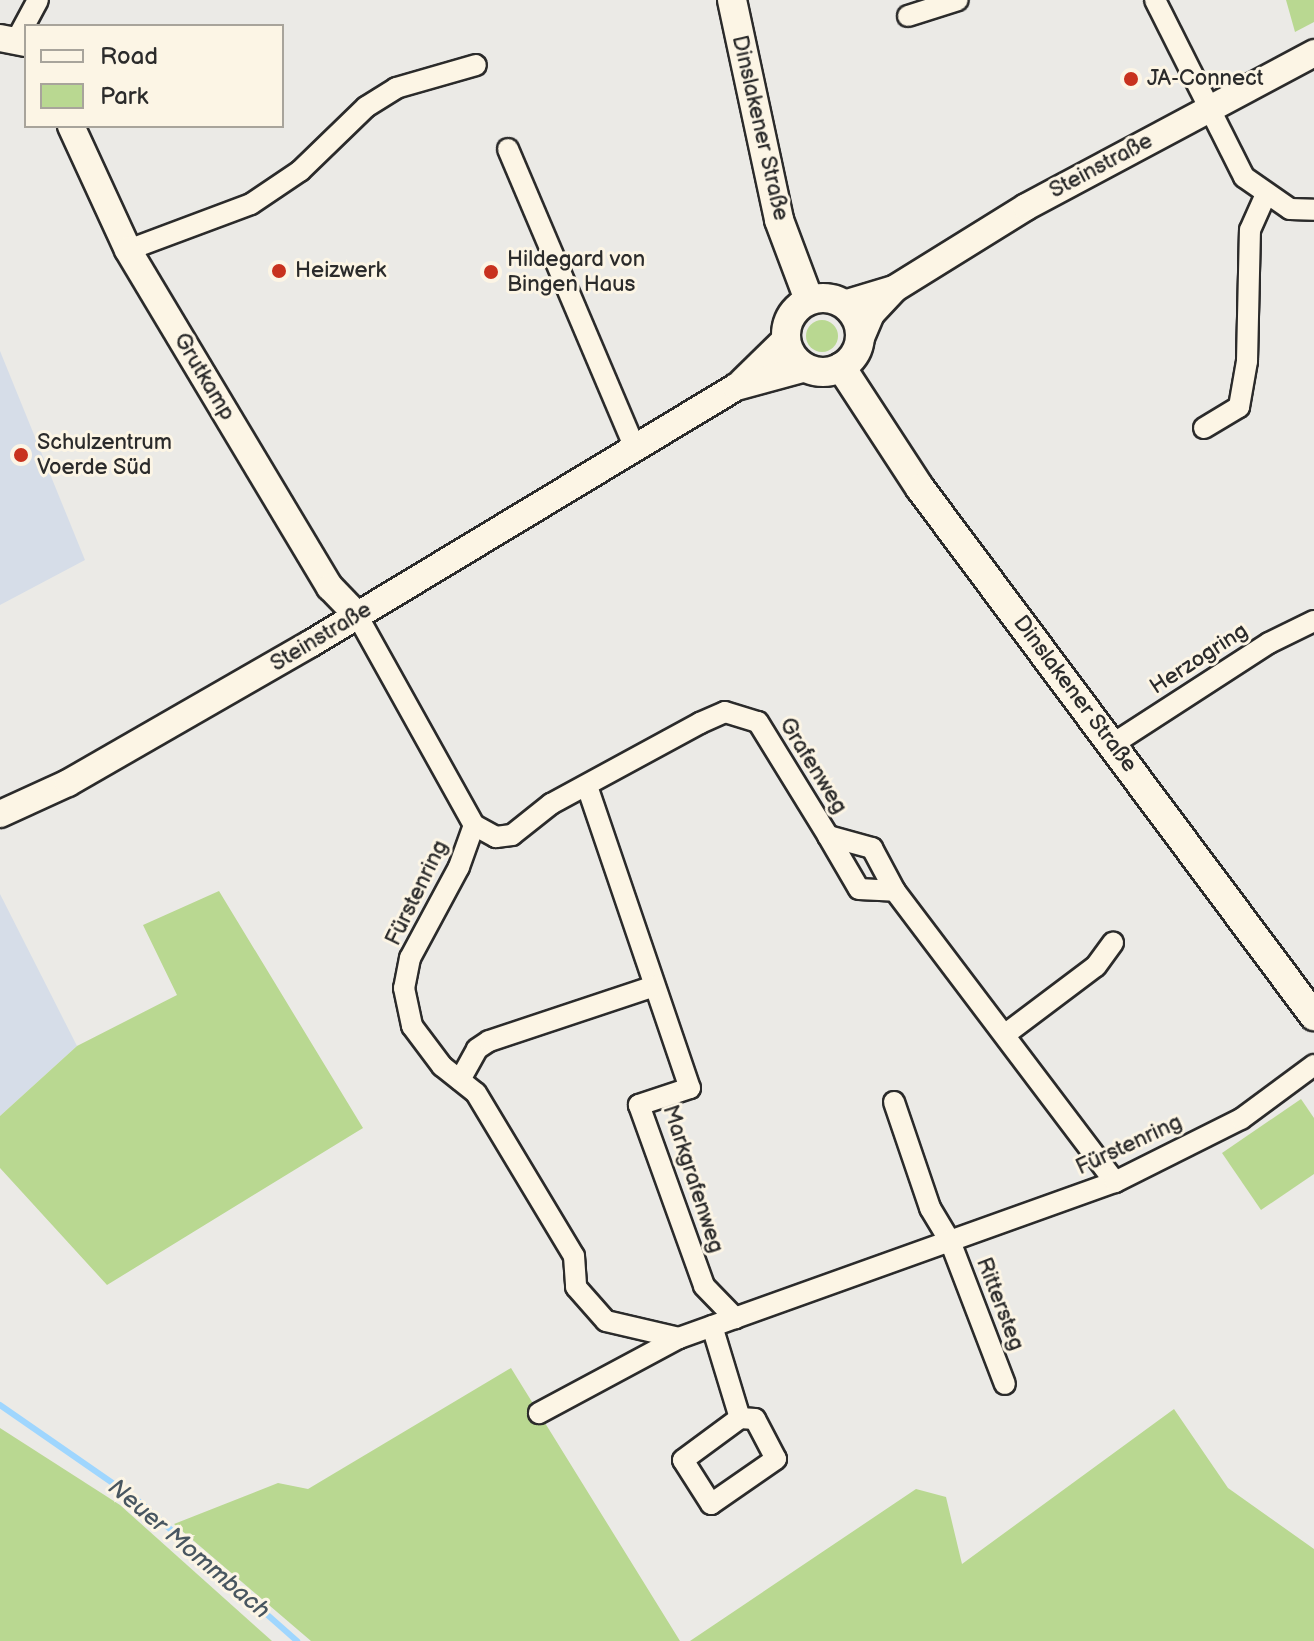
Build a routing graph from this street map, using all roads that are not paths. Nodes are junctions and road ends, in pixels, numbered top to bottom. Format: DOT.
graph roads {
  1 [pos="732,0"];
  2 [pos="958,0"];
  3 [pos="1155,0"];
  4 [pos="40,1"];
  5 [pos="908,16"];
  6 [pos="25,24"];
  7 [pos="1314,53"];
  8 [pos="476,65"];
  9 [pos="1207,109"];
  10 [pos="72,128"];
  11 [pos="508,149"];
  12 [pos="1265,196"];
  13 [pos="1314,210"];
  14 [pos="128,250"];
  15 [pos="894,289"];
  16 [pos="809,300"];
  17 [pos="844,304"];
  18 [pos="786,339"];
  19 [pos="860,340"];
  20 [pos="841,367"];
  21 [pos="806,368"];
  22 [pos="736,387"];
  23 [pos="1204,428"];
  24 [pos="634,446"];
  25 [pos="357,615"];
  26 [pos="1314,621"];
  27 [pos="1113,744"];
  28 [pos="587,786"];
  29 [pos="0,814"];
  30 [pos="474,825"];
  31 [pos="828,836"];
  32 [pos="895,891"];
  33 [pos="1113,943"];
  34 [pos="654,986"];
  35 [pos="1314,1016"];
  36 [pos="1007,1033"];
  37 [pos="1314,1065"];
  38 [pos="460,1080"];
  39 [pos="894,1102"];
  40 [pos="1115,1182"];
  41 [pos="950,1241"];
  42 [pos="735,1318"];
  43 [pos="712,1326"];
  44 [pos="679,1338"];
  45 [pos="1005,1384"];
  46 [pos="539,1413"];
  47 [pos="740,1418"];
  1 -- 16 [label="main road, Dinslakener Straße"];
  2 -- 5 [label="street"];
  3 -- 9 [label="street"];
  4 -- 6 [label="street"];
  7 -- 9 [label="street, Steinstraße"];
  8 -- 14 [label="street"];
  9 -- 12 [label="street"];
  9 -- 15 [label="street, Steinstraße"];
  10 -- 14 [label="street, Grutkamp"];
  11 -- 24 [label="street"];
  12 -- 13 [label="street"];
  12 -- 23 [label="street"];
  14 -- 25 [label="street, Grutkamp"];
  15 -- 17 [label="street, Steinstraße"];
  15 -- 19 [label="street, Steinstraße"];
  16 -- 17 [label="main road"];
  16 -- 18 [label="main road"];
  17 -- 19 [label="main road"];
  18 -- 21 [label="main road"];
  18 -- 22 [label="street, Steinstraße"];
  19 -- 20 [label="main road"];
  20 -- 21 [label="main road"];
  20 -- 27 [label="main road, Dinslakener Straße"];
  21 -- 22 [label="street, Steinstraße"];
  22 -- 24 [label="street, Steinstraße"];
  24 -- 25 [label="street, Steinstraße"];
  25 -- 29 [label="street, Steinstraße"];
  25 -- 30 [label="street, Fürstenring"];
  26 -- 27 [label="street, Herzogring"];
  27 -- 35 [label="main road, Dinslakener Straße"];
  28 -- 30 [label="street, Grafenweg"];
  28 -- 31 [label="street, Grafenweg"];
  28 -- 34 [label="street, Markgrafenweg"];
  30 -- 38 [label="street, Fürstenring"];
  31 -- 32 [label="street, Grafenweg"];
  31 -- 32 [label="street"];
  32 -- 36 [label="street, Grafenweg"];
  33 -- 36 [label="street"];
  34 -- 38 [label="street"];
  34 -- 42 [label="street, Markgrafenweg"];
  36 -- 40 [label="street, Grafenweg"];
  37 -- 40 [label="street, Fürstenring"];
  38 -- 44 [label="street, Fürstenring"];
  39 -- 41 [label="street"];
  40 -- 41 [label="street, Fürstenring"];
  41 -- 42 [label="street, Fürstenring"];
  41 -- 45 [label="street, Rittersteg"];
  42 -- 43 [label="street, Fürstenring"];
  43 -- 44 [label="street, Fürstenring"];
  43 -- 47 [label="street"];
  44 -- 46 [label="street, Fürstenring"];
  47 -- 47 [label="street"];
}
